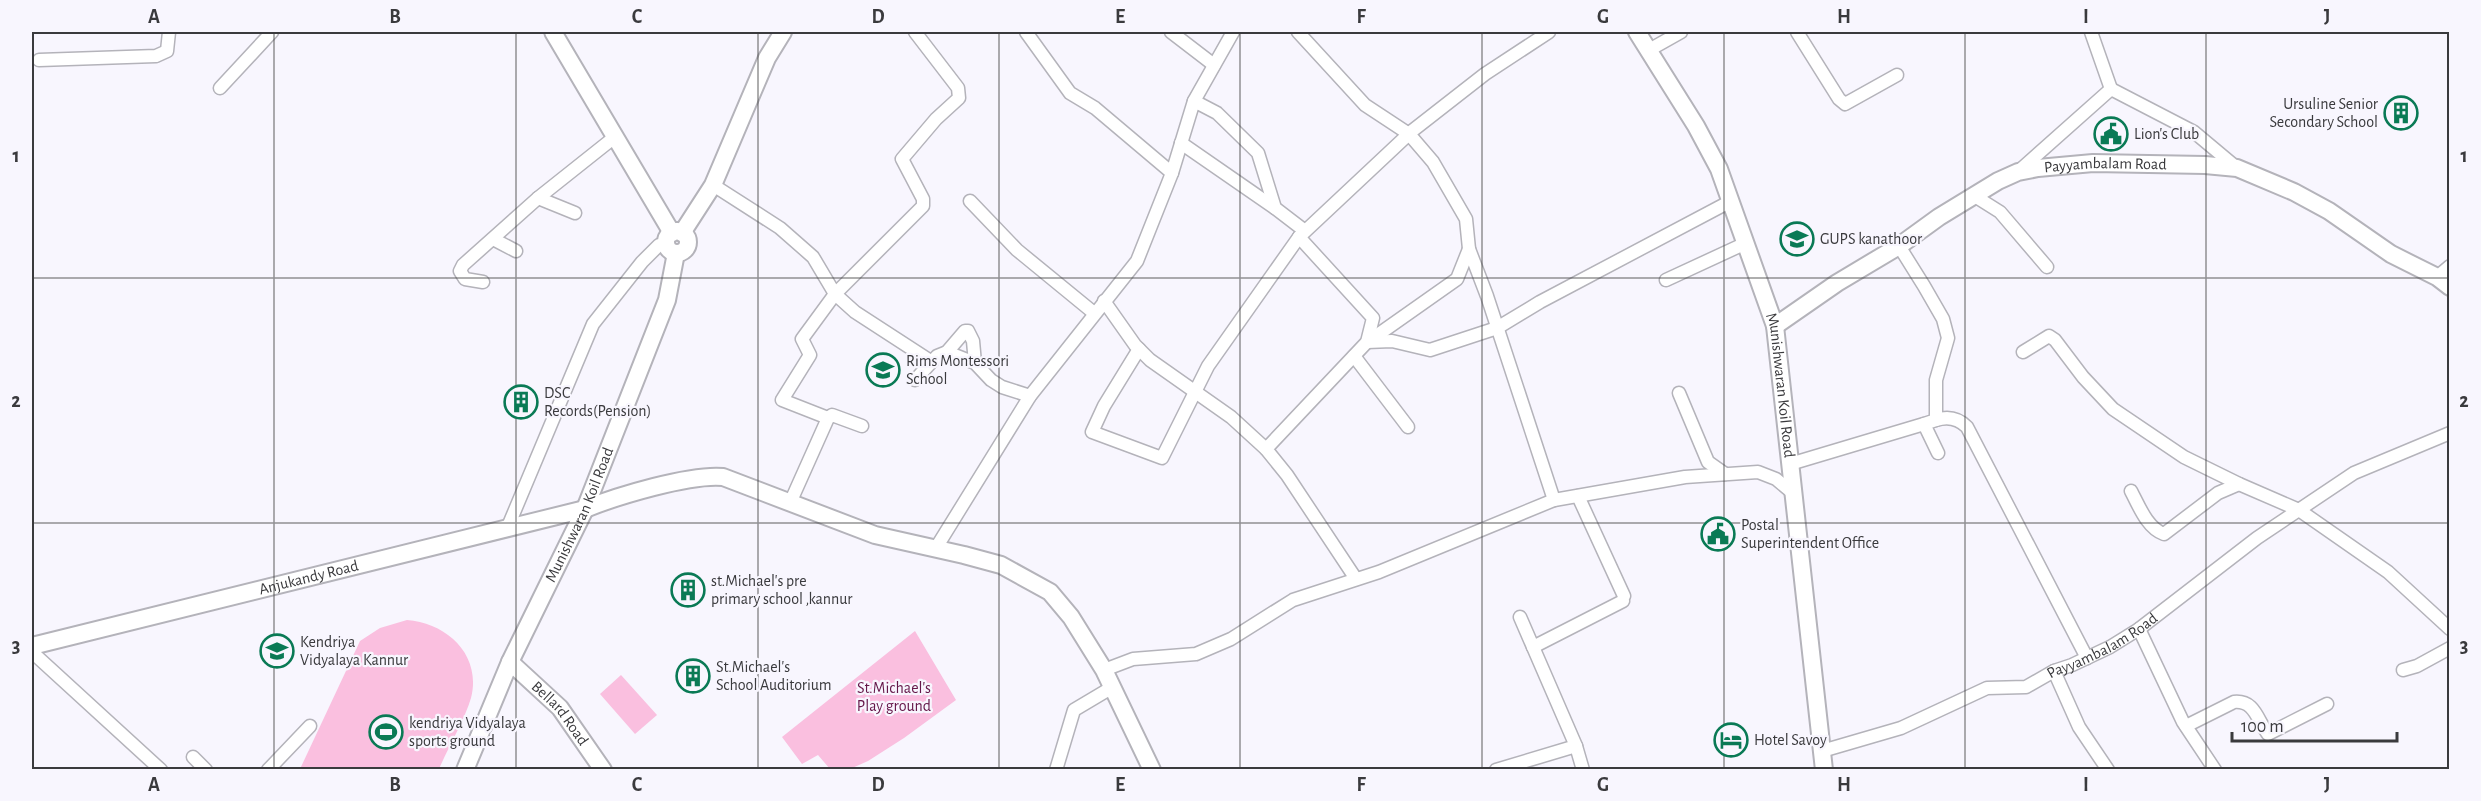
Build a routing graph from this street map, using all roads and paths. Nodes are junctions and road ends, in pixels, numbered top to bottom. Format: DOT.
graph roads {
  1 [pos="169,32"];
  2 [pos="272,32"];
  3 [pos="553,32"];
  4 [pos="783,32"];
  5 [pos="915,32"];
  6 [pos="1026,32"];
  7 [pos="1171,32"];
  8 [pos="1233,32"];
  9 [pos="1298,32"];
  10 [pos="1637,32"];
  11 [pos="1681,32"];
  12 [pos="1797,32"];
  13 [pos="2091,32"];
  14 [pos="1540,34"];
  15 [pos="1649,50"];
  16 [pos="39,60"];
  17 [pos="1214,65"];
  18 [pos="1897,75"];
  19 [pos="220,88"];
  20 [pos="2111,89"];
  21 [pos="1194,101"];
  22 [pos="1409,134"];
  23 [pos="616,136"];
  24 [pos="1181,143"];
  25 [pos="2237,168"];
  26 [pos="2018,172"];
  27 [pos="1172,173"];
  28 [pos="713,186"];
  29 [pos="1973,195"];
  30 [pos="538,198"];
  31 [pos="970,201"];
  32 [pos="1731,201"];
  33 [pos="1275,208"];
  34 [pos="575,213"];
  35 [pos="1302,234"];
  36 [pos="493,239"];
  37 [pos="674,241"];
  38 [pos="1746,243"];
  39 [pos="1899,246"];
  40 [pos="1469,249"];
  41 [pos="516,250"];
  42 [pos="2047,267"];
  43 [pos="2445,276"];
  44 [pos="1666,280"];
  45 [pos="483,282"];
  46 [pos="835,294"];
  47 [pos="1104,301"];
  48 [pos="1094,313"];
  49 [pos="1775,326"];
  50 [pos="1497,328"];
  51 [pos="1367,342"];
  52 [pos="1139,350"];
  53 [pos="947,352"];
  54 [pos="2023,352"];
  55 [pos="1354,356"];
  56 [pos="932,362"];
  57 [pos="975,363"];
  58 [pos="915,380"];
  59 [pos="1194,391"];
  60 [pos="1679,393"];
  61 [pos="1030,396"];
  62 [pos="828,418"];
  63 [pos="1930,422"];
  64 [pos="862,426"];
  65 [pos="1408,427"];
  66 [pos="2450,433"];
  67 [pos="1266,449"];
  68 [pos="1938,453"];
  69 [pos="1790,464"];
  70 [pos="1725,474"];
  71 [pos="2239,484"];
  72 [pos="2131,491"];
  73 [pos="1794,494"];
  74 [pos="1578,496"];
  75 [pos="1554,500"];
  76 [pos="790,503"];
  77 [pos="585,509"];
  78 [pos="2299,510"];
  79 [pos="507,529"];
  80 [pos="936,548"];
  81 [pos="1356,579"];
  82 [pos="1520,617"];
  83 [pos="2139,629"];
  84 [pos="2450,629"];
  85 [pos="32,646"];
  86 [pos="1533,647"];
  87 [pos="2450,648"];
  88 [pos="32,652"];
  89 [pos="2087,658"];
  90 [pos="510,662"];
  91 [pos="1104,670"];
  92 [pos="2403,670"];
  93 [pos="2054,671"];
  94 [pos="1111,688"];
  95 [pos="2327,704"];
  96 [pos="310,726"];
  97 [pos="2186,726"];
  98 [pos="1576,746"];
  99 [pos="1822,750"];
  100 [pos="193,757"];
  101 [pos="161,770"];
  102 [pos="206,770"];
  103 [pos="268,770"];
  104 [pos="465,770"];
  105 [pos="603,770"];
  106 [pos="1056,770"];
  107 [pos="1152,770"];
  108 [pos="1496,770"];
  109 [pos="1583,770"];
  110 [pos="1824,770"];
  111 [pos="2108,770"];
  112 [pos="2215,770"];
  1 -- 16 [label="street"];
  2 -- 19 [label="street"];
  3 -- 23 [label="main road"];
  4 -- 28 [label="main road, Munishwaran Koil Road"];
  5 -- 46 [label="street"];
  6 -- 27 [label="street"];
  7 -- 17 [label="street"];
  8 -- 17 [label="street"];
  9 -- 22 [label="street"];
  10 -- 15 [label="main road, Munishwaran Koil Road"];
  11 -- 15 [label="street"];
  12 -- 18 [label="street"];
  13 -- 20 [label="street"];
  14 -- 22 [label="street"];
  15 -- 32 [label="main road, Munishwaran Koil Road"];
  17 -- 21 [label="street"];
  20 -- 25 [label="street"];
  20 -- 26 [label="street"];
  21 -- 24 [label="street"];
  21 -- 33 [label="street"];
  22 -- 35 [label="street"];
  22 -- 40 [label="street"];
  23 -- 30 [label="street"];
  23 -- 37 [label="main road"];
  24 -- 27 [label="street"];
  24 -- 33 [label="street"];
  25 -- 26 [label="main road, Payyambalam Road"];
  25 -- 43 [label="main road, Payyambalam Road"];
  26 -- 29 [label="main road, Payyambalam Road"];
  27 -- 47 [label="street"];
  28 -- 37 [label="main road, Munishwaran Koil Road"];
  28 -- 46 [label="street"];
  29 -- 39 [label="main road, Payyambalam Road"];
  29 -- 42 [label="street"];
  30 -- 34 [label="street"];
  30 -- 36 [label="street"];
  31 -- 48 [label="street"];
  32 -- 38 [label="main road, Munishwaran Koil Road"];
  32 -- 50 [label="street"];
  33 -- 35 [label="street"];
  35 -- 51 [label="street"];
  35 -- 59 [label="street"];
  36 -- 41 [label="street"];
  36 -- 45 [label="street"];
  37 -- 77 [label="main road, Munishwaran Koil Road"];
  37 -- 79 [label="street"];
  38 -- 44 [label="street"];
  38 -- 49 [label="main road, Munishwaran Koil Road"];
  39 -- 49 [label="main road, Payyambalam Road"];
  39 -- 63 [label="street"];
  40 -- 50 [label="street"];
  40 -- 51 [label="street"];
  46 -- 56 [label="street"];
  46 -- 62 [label="street"];
  47 -- 48 [label="street"];
  47 -- 52 [label="street"];
  48 -- 61 [label="street"];
  49 -- 69 [label="main road, Munishwaran Koil Road"];
  50 -- 51 [label="street"];
  50 -- 75 [label="street"];
  51 -- 55 [label="street"];
  52 -- 59 [label="street"];
  52 -- 59 [label="street"];
  53 -- 56 [label="street"];
  53 -- 57 [label="street"];
  53 -- 57 [label="street"];
  54 -- 71 [label="street"];
  55 -- 65 [label="street"];
  55 -- 67 [label="street"];
  56 -- 58 [label="street"];
  57 -- 61 [label="street"];
  59 -- 67 [label="street"];
  60 -- 70 [label="street"];
  61 -- 80 [label="street"];
  62 -- 64 [label="street"];
  62 -- 76 [label="street"];
  63 -- 68 [label="street"];
  63 -- 69 [label="street"];
  63 -- 89 [label="street"];
  66 -- 78 [label="street, Payyambalam Road"];
  67 -- 81 [label="street"];
  69 -- 73 [label="main road, Munishwaran Koil Road"];
  70 -- 73 [label="street"];
  70 -- 74 [label="street"];
  71 -- 72 [label="street"];
  71 -- 78 [label="street"];
  73 -- 99 [label="main road, Munishwaran Koil Road"];
  74 -- 75 [label="street"];
  74 -- 86 [label="street"];
  75 -- 81 [label="street"];
  76 -- 77 [label="main road, Anjukandy Road"];
  76 -- 80 [label="main road, Anjukandy Road"];
  77 -- 79 [label="main road, Anjukandy Road"];
  77 -- 90 [label="main road, Munishwaran Koil Road"];
  78 -- 83 [label="street, Payyambalam Road"];
  78 -- 84 [label="street"];
  79 -- 85 [label="main road, Anjukandy Road"];
  80 -- 91 [label="main road, Anjukandy Road"];
  81 -- 91 [label="street"];
  82 -- 86 [label="street"];
  83 -- 89 [label="street, Payyambalam Road"];
  83 -- 97 [label="street"];
  86 -- 98 [label="street"];
  87 -- 92 [label="street"];
  88 -- 101 [label="street"];
  89 -- 93 [label="street, Payyambalam Road"];
  90 -- 104 [label="main road, Munishwaran Koil Road"];
  90 -- 105 [label="main road, Bellard Road"];
  91 -- 94 [label="main road, Anjukandy Road"];
  93 -- 99 [label="street, Payyambalam Road"];
  93 -- 111 [label="street"];
  94 -- 106 [label="street"];
  94 -- 107 [label="main road, Anjukandy Road"];
  95 -- 97 [label="street"];
  96 -- 103 [label="street"];
  97 -- 112 [label="street"];
  98 -- 108 [label="street"];
  98 -- 109 [label="street"];
  99 -- 110 [label="main road, Munishwaran Koil Road"];
  100 -- 102 [label="street"];
}
